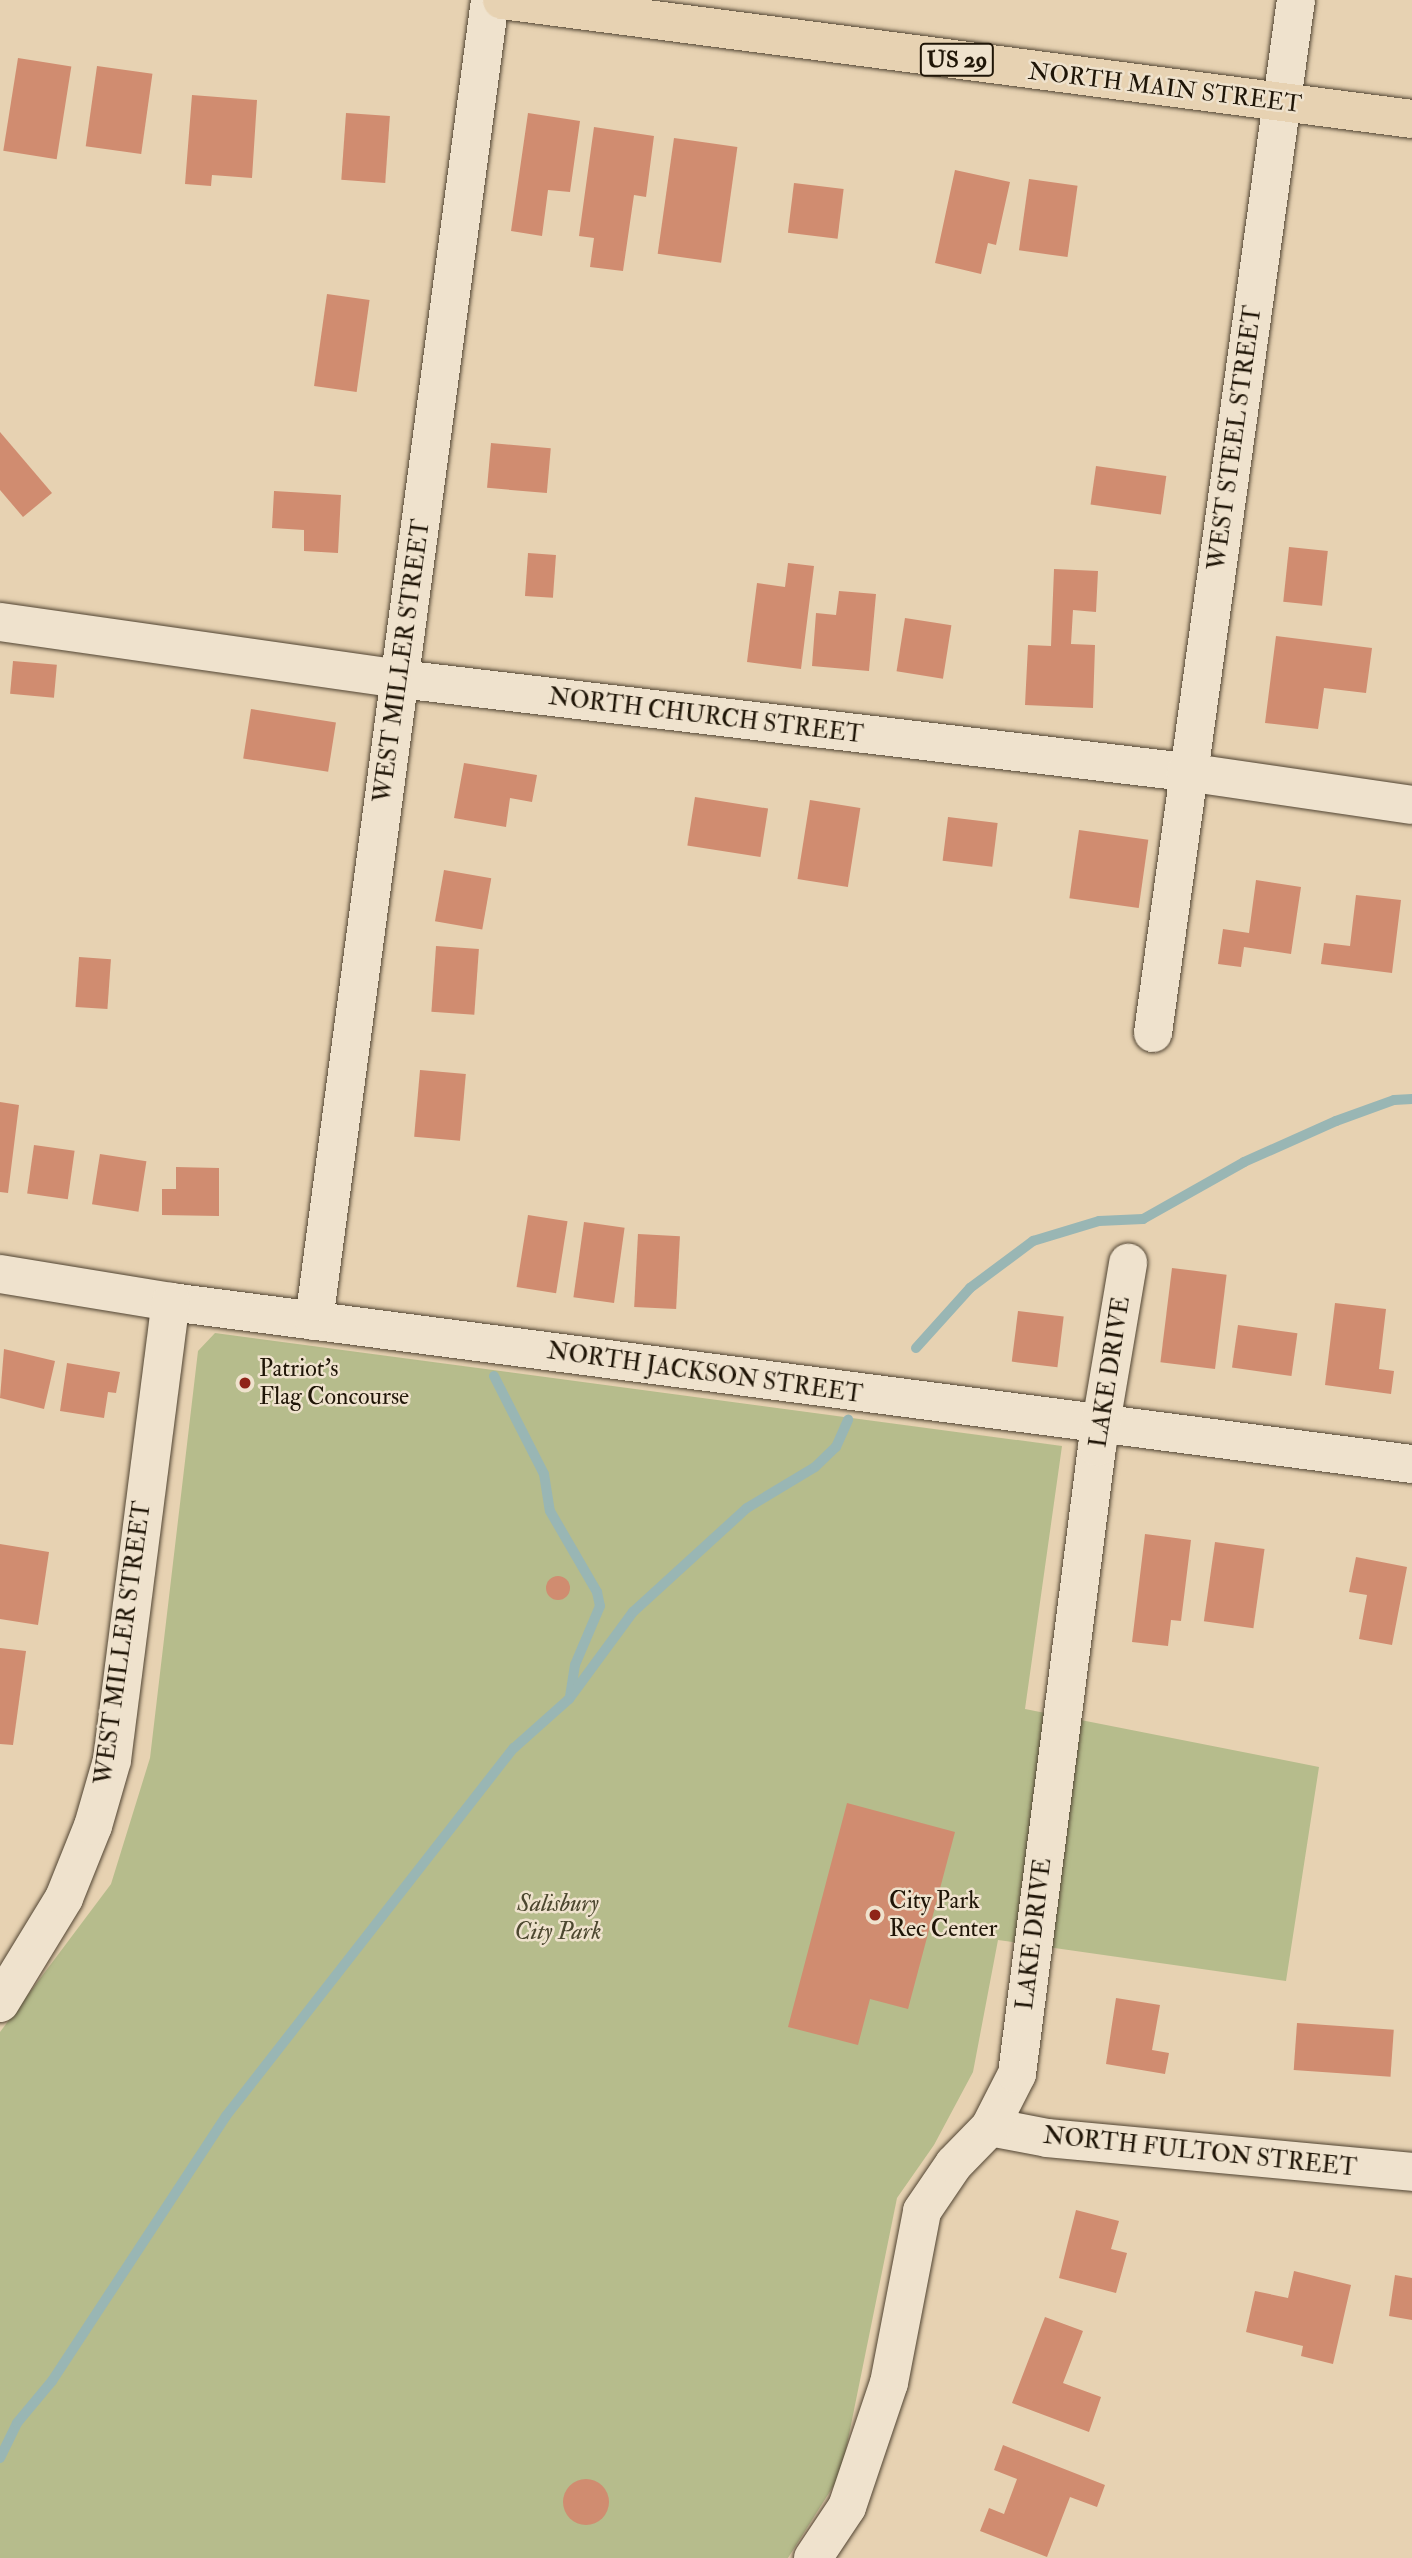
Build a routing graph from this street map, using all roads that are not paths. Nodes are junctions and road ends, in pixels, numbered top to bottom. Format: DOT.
graph roads {
  1 [pos="490,0"];
  2 [pos="502,0"];
  3 [pos="1296,0"];
  4 [pos="1284,104"];
  5 [pos="1412,119"];
  6 [pos="0,622"];
  7 [pos="400,679"];
  8 [pos="1186,772"];
  9 [pos="1412,805"];
  10 [pos="1153,1033"];
  11 [pos="1128,1264"];
  12 [pos="0,1274"];
  13 [pos="171,1302"];
  14 [pos="314,1321"];
  15 [pos="1100,1425"];
  16 [pos="1412,1464"];
  17 [pos="0,2003"];
  18 [pos="989,2127"];
  19 [pos="1412,2172"];
  20 [pos="813,2558"];
  1 -- 7 [label="street, WEST MILLER STREET"];
  2 -- 4 [label="main road, NORTH MAIN STREET / US 29"];
  3 -- 4 [label="street, WEST STEEL STREET"];
  4 -- 5 [label="main road, NORTH MAIN STREET / US 29"];
  4 -- 8 [label="street, WEST STEEL STREET"];
  6 -- 7 [label="street, NORTH CHURCH STREET"];
  7 -- 8 [label="street, NORTH CHURCH STREET"];
  7 -- 14 [label="street, WEST MILLER STREET"];
  8 -- 9 [label="street, NORTH CHURCH STREET"];
  8 -- 10 [label="street"];
  11 -- 15 [label="street, LAKE DRIVE"];
  12 -- 13 [label="street, NORTH JACKSON STREET"];
  13 -- 14 [label="street, NORTH JACKSON STREET"];
  13 -- 17 [label="street, WEST MILLER STREET"];
  14 -- 15 [label="street, NORTH JACKSON STREET"];
  15 -- 16 [label="street, NORTH JACKSON STREET"];
  15 -- 18 [label="street, LAKE DRIVE"];
  18 -- 19 [label="street, NORTH FULTON STREET"];
  18 -- 20 [label="street, LAKE DRIVE"];
}
